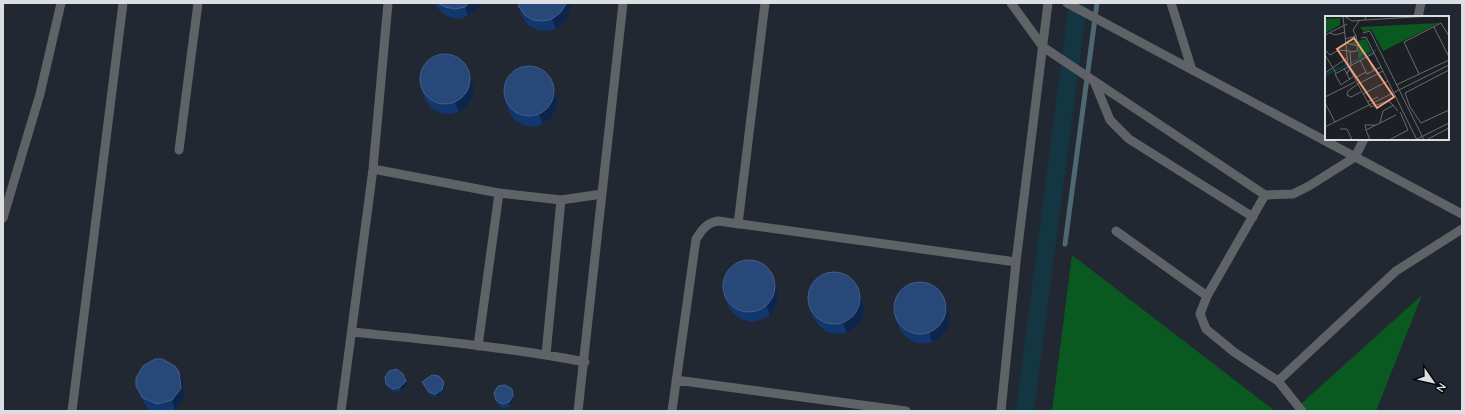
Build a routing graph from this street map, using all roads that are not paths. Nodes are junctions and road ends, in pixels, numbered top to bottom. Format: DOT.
graph roads {
  1 [pos="61,3"];
  2 [pos="124,3"];
  3 [pos="198,3"];
  4 [pos="388,3"];
  5 [pos="623,3"];
  6 [pos="765,3"];
  7 [pos="1011,3"];
  8 [pos="1048,3"];
  9 [pos="1067,3"];
  10 [pos="1171,3"];
  11 [pos="1421,3"];
  12 [pos="1418,16"];
  13 [pos="1042,47"];
  14 [pos="1192,70"];
  15 [pos="1094,81"];
  16 [pos="1364,140"];
  17 [pos="179,150"];
  18 [pos="1355,157"];
  19 [pos="373,169"];
  20 [pos="499,193"];
  21 [pos="602,194"];
  22 [pos="1265,195"];
  23 [pos="561,200"];
  24 [pos="1462,214"];
  25 [pos="1253,217"];
  26 [pos="3,218"];
  27 [pos="738,224"];
  28 [pos="1462,229"];
  29 [pos="1116,231"];
  30 [pos="1016,262"];
  31 [pos="1206,296"];
  32 [pos="352,332"];
  33 [pos="478,346"];
  34 [pos="546,354"];
  35 [pos="584,362"];
  36 [pos="676,380"];
  37 [pos="1278,381"];
  38 [pos="72,411"];
  39 [pos="341,411"];
  40 [pos="578,411"];
  41 [pos="672,411"];
  42 [pos="906,411"];
  43 [pos="1001,411"];
  44 [pos="1302,411"];
  1 -- 26 [label="lane"];
  2 -- 38 [label="lane"];
  3 -- 17 [label="lane"];
  4 -- 19 [label="lane"];
  5 -- 21 [label="lane"];
  6 -- 27 [label="lane"];
  7 -- 13 [label="lane"];
  8 -- 13 [label="lane"];
  9 -- 14 [label="lane"];
  10 -- 14 [label="lane"];
  11 -- 12 [label="lane"];
  13 -- 15 [label="lane"];
  13 -- 30 [label="lane"];
  14 -- 18 [label="lane"];
  15 -- 22 [label="lane"];
  15 -- 25 [label="lane"];
  16 -- 18 [label="lane"];
  18 -- 22 [label="lane"];
  18 -- 24 [label="lane"];
  19 -- 20 [label="lane"];
  19 -- 32 [label="lane"];
  20 -- 23 [label="lane"];
  20 -- 33 [label="lane"];
  21 -- 23 [label="lane"];
  21 -- 35 [label="lane"];
  22 -- 25 [label="lane"];
  23 -- 34 [label="lane"];
  25 -- 31 [label="lane"];
  27 -- 30 [label="lane"];
  27 -- 36 [label="lane"];
  28 -- 37 [label="lane"];
  29 -- 31 [label="lane"];
  30 -- 43 [label="lane"];
  31 -- 37 [label="lane"];
  32 -- 33 [label="lane"];
  32 -- 39 [label="lane"];
  33 -- 34 [label="lane"];
  34 -- 35 [label="lane"];
  35 -- 40 [label="lane"];
  36 -- 41 [label="lane"];
  36 -- 42 [label="lane"];
  37 -- 44 [label="lane"];
}
